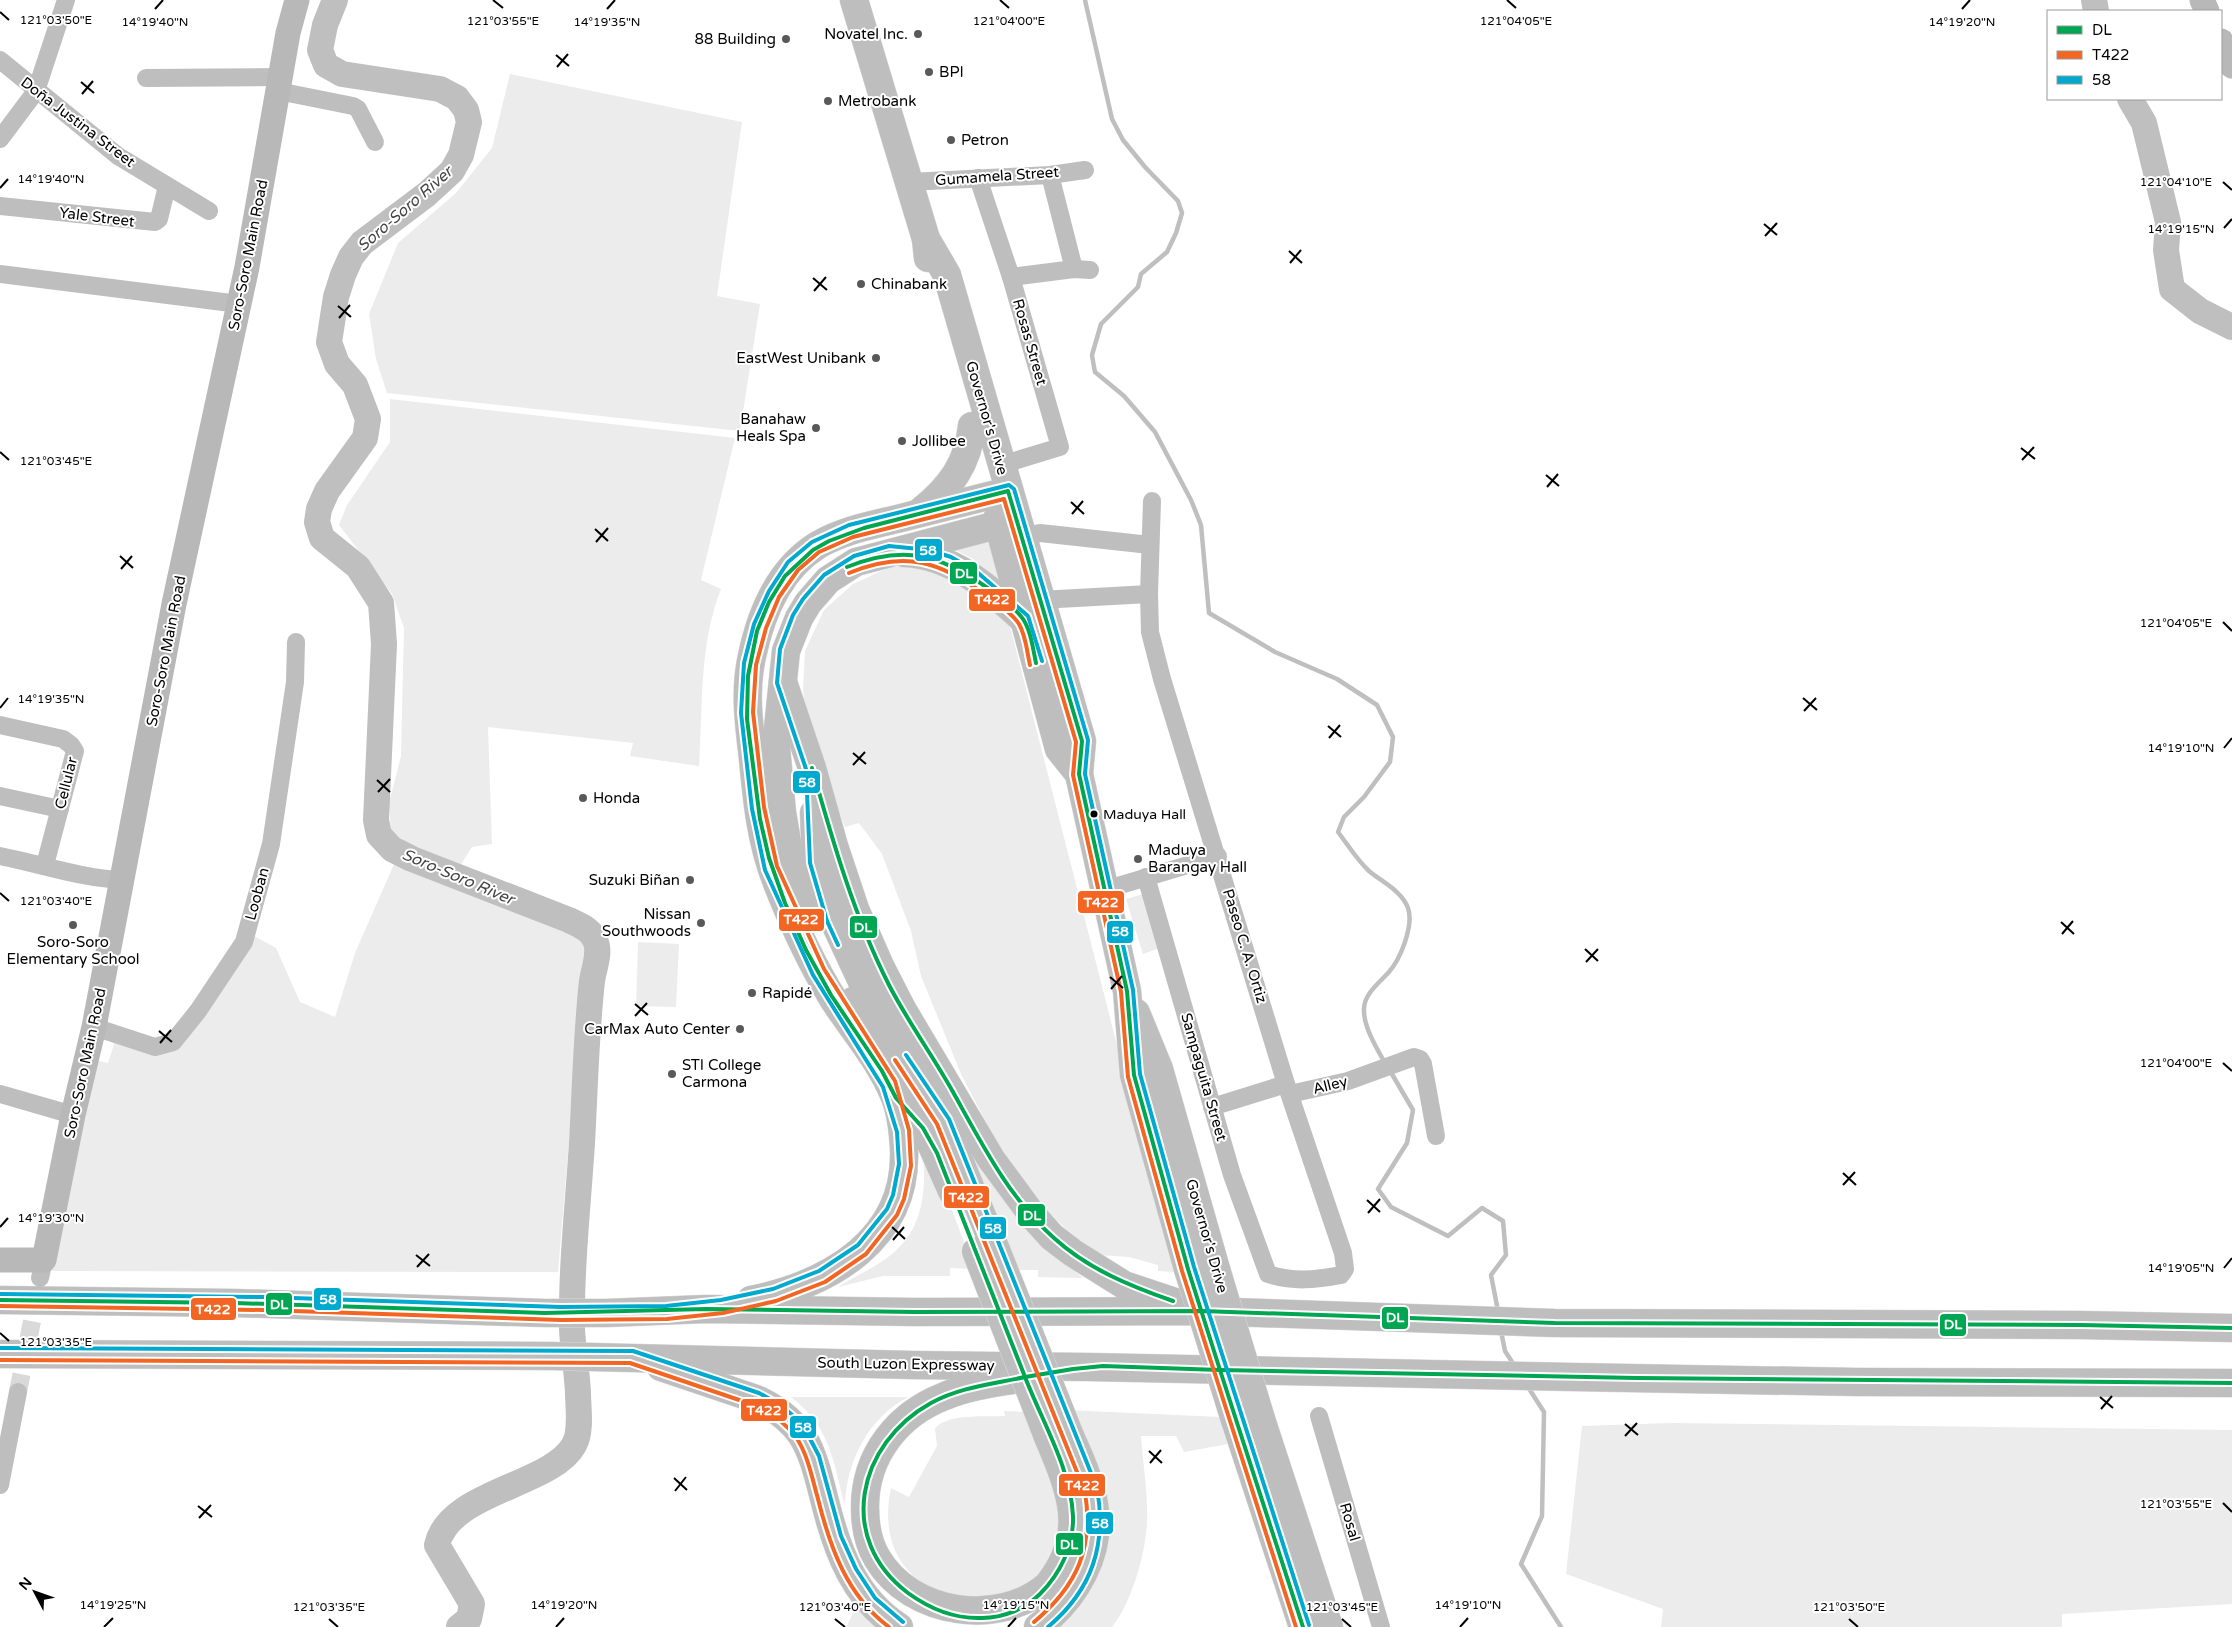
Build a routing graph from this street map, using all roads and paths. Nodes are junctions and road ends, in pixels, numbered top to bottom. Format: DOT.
graph roads {
  1 [pos="66,0"];
  2 [pos="297,0"];
  3 [pos="854,0"];
  4 [pos="2222,43"];
  5 [pos="0,60"];
  6 [pos="2232,65"];
  7 [pos="146,78"];
  8 [pos="279,84"];
  9 [pos="36,90"];
  10 [pos="0,139"];
  11 [pos="375,142"];
  12 [pos="1085,170"];
  13 [pos="1050,175"];
  14 [pos="978,178"];
  15 [pos="909,182"];
  16 [pos="167,186"];
  17 [pos="0,206"];
  18 [pos="209,211"];
  19 [pos="926,239"];
  20 [pos="0,274"];
  21 [pos="1011,277"];
  22 [pos="239,304"];
  23 [pos="972,426"];
  24 [pos="1001,466"];
  25 [pos="1000,494"];
  26 [pos="1152,501"];
  27 [pos="915,515"];
  28 [pos="1012,527"];
  29 [pos="1150,545"];
  30 [pos="890,552"];
  31 [pos="1149,594"];
  32 [pos="1032,610"];
  33 [pos="296,642"];
  34 [pos="783,682"];
  35 [pos="0,725"];
  36 [pos="812,768"];
  37 [pos="0,796"];
  38 [pos="60,809"];
  39 [pos="0,856"];
  40 [pos="1218,856"];
  41 [pos="45,865"];
  42 [pos="1146,877"];
  43 [pos="122,880"];
  44 [pos="1104,890"];
  45 [pos="1127,990"];
  46 [pos="94,1027"];
  47 [pos="892,1044"];
  48 [pos="1288,1089"];
  49 [pos="0,1094"];
  50 [pos="895,1097"];
  51 [pos="1212,1107"];
  52 [pos="73,1115"];
  53 [pos="1436,1136"];
  54 [pos="986,1251"];
  55 [pos="0,1260"];
  56 [pos="1268,1274"];
  57 [pos="0,1300"];
  58 [pos="706,1310"];
  59 [pos="1202,1311"];
  60 [pos="2232,1328"];
  61 [pos="0,1354"];
  62 [pos="631,1357"];
  63 [pos="1088,1367"];
  64 [pos="2232,1383"];
  65 [pos="18,1392"];
  66 [pos="1318,1416"];
  67 [pos="1248,1420"];
  68 [pos="1059,1436"];
  69 [pos="0,1485"];
  70 [pos="899,1627"];
  71 [pos="1038,1627"];
  72 [pos="1303,1627"];
  73 [pos="1329,1627"];
  74 [pos="1381,1627"];
  1 -- 9 [label="street"];
  2 -- 8 [label="street, Soro-Soro Main Road"];
  3 -- 15 [label="highway, Governor's Drive"];
  4 -- 6 [label="street"];
  5 -- 9 [label="street, Doña Justina Street"];
  7 -- 8 [label="street"];
  8 -- 11 [label="street"];
  8 -- 22 [label="street, Soro-Soro Main Road"];
  9 -- 10 [label="street"];
  9 -- 16 [label="street, Doña Justina Street"];
  12 -- 13 [label="street, Gumamela Street"];
  13 -- 14 [label="street, Gumamela Street"];
  13 -- 21 [label="street"];
  14 -- 15 [label="street, Gumamela Street"];
  14 -- 21 [label="street, Rosas Street"];
  15 -- 19 [label="highway, Governor's Drive"];
  16 -- 17 [label="street, Yale Street"];
  16 -- 18 [label="street, Doña Justina Street"];
  19 -- 23 [label="highway, Governor's Drive"];
  19 -- 24 [label="highway, Governor's Drive"];
  20 -- 22 [label="street"];
  21 -- 24 [label="street, Rosas Street"];
  22 -- 43 [label="street, Soro-Soro Main Road"];
  23 -- 25 [label="highway, Governor's Drive"];
  23 -- 27 [label="highway"];
  24 -- 25 [label="highway, Governor's Drive"];
  25 -- 27 [label="highway"];
  25 -- 28 [label="highway, Governor's Drive"];
  26 -- 29 [label="street, Paseo C. A. Ortiz"];
  27 -- 50 [label="highway"];
  28 -- 29 [label="street"];
  28 -- 30 [label="highway"];
  28 -- 32 [label="highway, Governor's Drive"];
  29 -- 31 [label="street, Paseo C. A. Ortiz"];
  30 -- 32 [label="highway"];
  30 -- 34 [label="highway"];
  31 -- 32 [label="street"];
  31 -- 40 [label="street, Paseo C. A. Ortiz"];
  32 -- 44 [label="highway, Governor's Drive"];
  33 -- 46 [label="street, Looban"];
  34 -- 36 [label="highway"];
  34 -- 47 [label="highway"];
  35 -- 38 [label="street, Cellular"];
  36 -- 47 [label="highway"];
  36 -- 59 [label="highway"];
  37 -- 38 [label="street"];
  38 -- 41 [label="street, Cellular"];
  39 -- 41 [label="street"];
  40 -- 42 [label="street"];
  40 -- 48 [label="street, Paseo C. A. Ortiz"];
  41 -- 43 [label="street"];
  42 -- 44 [label="street"];
  42 -- 51 [label="street, Sampaguita Street"];
  43 -- 46 [label="street, Soro-Soro Main Road"];
  44 -- 45 [label="highway, Governor's Drive"];
  45 -- 67 [label="highway, Governor's Drive, bridge"];
  45 -- 67 [label="highway, Governor's Drive, bridge"];
  46 -- 52 [label="street, Soro-Soro Main Road"];
  47 -- 54 [label="highway"];
  48 -- 51 [label="street, Alley"];
  48 -- 53 [label="street, Alley"];
  48 -- 56 [label="street, Paseo C. A. Ortiz"];
  49 -- 52 [label="street"];
  50 -- 54 [label="highway"];
  50 -- 58 [label="highway"];
  51 -- 56 [label="street, Sampaguita Street"];
  52 -- 55 [label="street, Soro-Soro Main Road"];
  54 -- 68 [label="highway, bridge"];
  57 -- 58 [label="highway"];
  58 -- 59 [label="highway"];
  59 -- 60 [label="highway"];
  61 -- 62 [label="highway, South Luzon Expressway"];
  62 -- 63 [label="highway, South Luzon Expressway"];
  62 -- 70 [label="highway"];
  63 -- 64 [label="highway, South Luzon Expressway"];
  63 -- 68 [label="highway"];
  65 -- 69 [label="street"];
  66 -- 74 [label="street, Rosal"];
  67 -- 72 [label="highway, Governor's Drive"];
  67 -- 73 [label="highway, Governor's Drive"];
  68 -- 71 [label="highway"];
}
